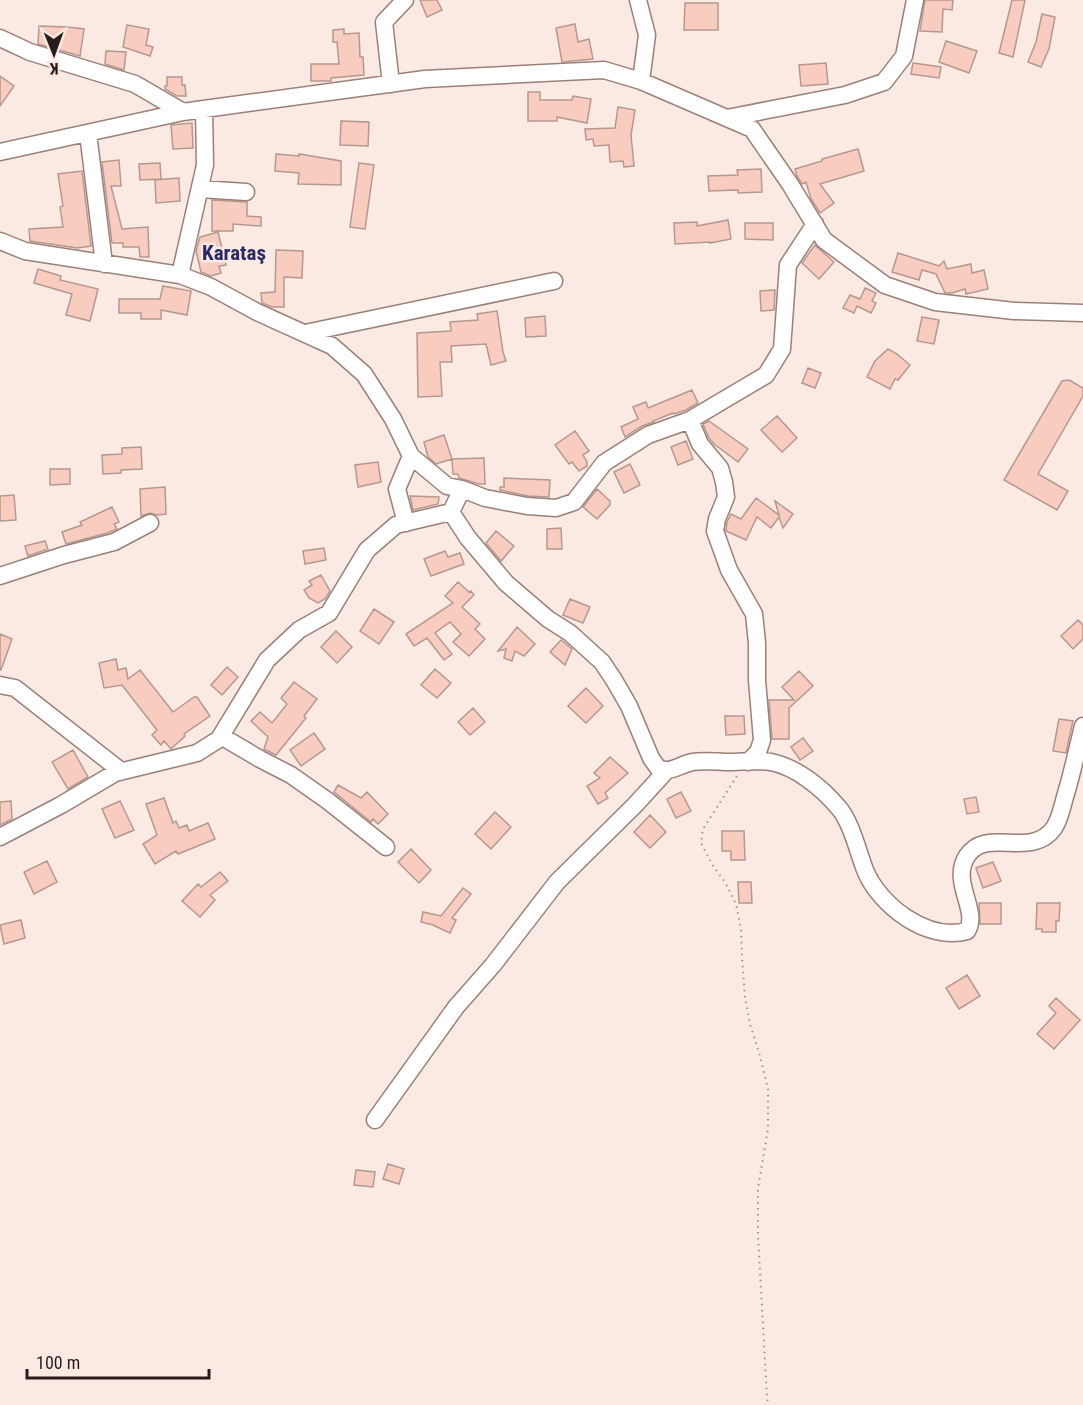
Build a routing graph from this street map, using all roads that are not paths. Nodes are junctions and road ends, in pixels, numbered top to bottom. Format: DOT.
graph roads {
  1 [pos="405,0"];
  2 [pos="638,0"];
  3 [pos="915,0"];
  4 [pos="0,38"];
  5 [pos="641,81"];
  6 [pos="391,84"];
  7 [pos="204,109"];
  8 [pos="183,112"];
  9 [pos="727,118"];
  10 [pos="88,133"];
  11 [pos="0,152"];
  12 [pos="200,189"];
  13 [pos="246,192"];
  14 [pos="815,224"];
  15 [pos="0,241"];
  16 [pos="104,264"];
  17 [pos="180,275"];
  18 [pos="554,281"];
  19 [pos="1083,313"];
  20 [pos="305,333"];
  21 [pos="690,420"];
  22 [pos="411,456"];
  23 [pos="462,489"];
  24 [pos="450,512"];
  25 [pos="406,522"];
  26 [pos="150,523"];
  27 [pos="0,576"];
  28 [pos="0,684"];
  29 [pos="1083,726"];
  30 [pos="221,736"];
  31 [pos="748,762"];
  32 [pos="668,770"];
  33 [pos="121,771"];
  34 [pos="0,837"];
  35 [pos="386,847"];
  36 [pos="375,1120"];
  1 -- 6 [label="street"];
  2 -- 5 [label="street"];
  3 -- 9 [label="street"];
  4 -- 8 [label="street"];
  5 -- 6 [label="street"];
  5 -- 9 [label="street"];
  6 -- 7 [label="street"];
  7 -- 8 [label="street"];
  7 -- 12 [label="street"];
  8 -- 10 [label="street"];
  9 -- 14 [label="street"];
  10 -- 11 [label="street"];
  10 -- 16 [label="street"];
  12 -- 13 [label="street"];
  12 -- 17 [label="street"];
  14 -- 19 [label="street"];
  14 -- 21 [label="street"];
  15 -- 16 [label="street"];
  16 -- 17 [label="street"];
  17 -- 20 [label="street"];
  18 -- 20 [label="street"];
  20 -- 22 [label="street"];
  21 -- 23 [label="street"];
  21 -- 31 [label="street"];
  22 -- 23 [label="street"];
  22 -- 25 [label="street"];
  23 -- 24 [label="street"];
  24 -- 25 [label="street"];
  24 -- 32 [label="street"];
  25 -- 30 [label="street"];
  26 -- 27 [label="street"];
  28 -- 33 [label="street"];
  29 -- 31 [label="street"];
  30 -- 33 [label="street"];
  30 -- 35 [label="street"];
  31 -- 32 [label="street"];
  32 -- 36 [label="street"];
  33 -- 34 [label="street"];
}
